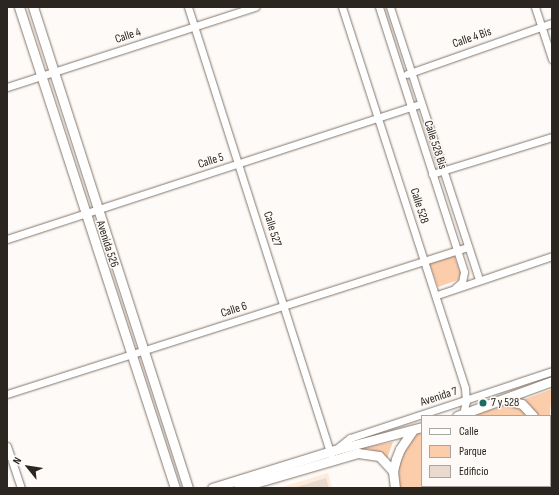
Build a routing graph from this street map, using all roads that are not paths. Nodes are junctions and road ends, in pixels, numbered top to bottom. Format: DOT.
graph roads {
  1 [pos="19,7"];
  2 [pos="33,7"];
  3 [pos="188,7"];
  4 [pos="256,7"];
  5 [pos="342,7"];
  6 [pos="379,7"];
  7 [pos="390,7"];
  8 [pos="535,7"];
  9 [pos="552,23"];
  10 [pos="195,26"];
  11 [pos="541,27"];
  12 [pos="552,59"];
  13 [pos="410,71"];
  14 [pos="54,72"];
  15 [pos="41,76"];
  16 [pos="402,78"];
  17 [pos="7,87"];
  18 [pos="421,104"];
  19 [pos="411,107"];
  20 [pos="378,118"];
  21 [pos="552,137"];
  22 [pos="239,163"];
  23 [pos="443,172"];
  24 [pos="432,174"];
  25 [pos="98,210"];
  26 [pos="85,215"];
  27 [pos="7,239"];
  28 [pos="468,246"];
  29 [pos="457,251"];
  30 [pos="552,256"];
  31 [pos="425,261"];
  32 [pos="479,279"];
  33 [pos="455,288"];
  34 [pos="437,295"];
  35 [pos="284,306"];
  36 [pos="143,351"];
  37 [pos="131,354"];
  38 [pos="552,372"];
  39 [pos="552,381"];
  40 [pos="7,394"];
  41 [pos="506,400"];
  42 [pos="466,401"];
  43 [pos="421,415"];
  44 [pos="422,415"];
  45 [pos="460,415"];
  46 [pos="533,415"];
  47 [pos="418,428"];
  48 [pos="7,446"];
  49 [pos="332,453"];
  50 [pos="393,471"];
  51 [pos="20,488"];
  52 [pos="175,488"];
  53 [pos="188,488"];
  54 [pos="212,488"];
  55 [pos="238,488"];
  56 [pos="395,488"];
  1 -- 15 [label="main road, Avenida 526"];
  2 -- 14 [label="main road, Avenida 526"];
  3 -- 10 [label="street, Calle 527"];
  4 -- 10 [label="street, Calle 4"];
  5 -- 20 [label="street, Calle 528"];
  6 -- 16 [label="street, Calle 528 Bis"];
  7 -- 13 [label="street, Calle 528 Bis"];
  8 -- 11 [label="street"];
  9 -- 11 [label="street, Calle 4 Bis"];
  10 -- 14 [label="street, Calle 4"];
  10 -- 22 [label="street, Calle 527"];
  11 -- 12 [label="street"];
  11 -- 13 [label="street, Calle 4 Bis"];
  13 -- 16 [label="street, Calle 4 Bis"];
  13 -- 18 [label="street, Calle 528 Bis"];
  14 -- 15 [label="street, Calle 4"];
  14 -- 25 [label="main road, Avenida 526"];
  15 -- 17 [label="street, Calle 4"];
  15 -- 26 [label="main road, Avenida 526"];
  16 -- 19 [label="street, Calle 528 Bis"];
  18 -- 19 [label="street, Calle 5"];
  18 -- 23 [label="street, Calle 528 Bis"];
  19 -- 20 [label="street, Calle 5"];
  19 -- 24 [label="street, Calle 528 Bis"];
  20 -- 22 [label="street, Calle 5"];
  20 -- 31 [label="street, Calle 528"];
  21 -- 23 [label="street"];
  22 -- 25 [label="street, Calle 5"];
  22 -- 35 [label="street, Calle 527"];
  23 -- 24 [label="street"];
  23 -- 28 [label="street, Calle 528 Bis"];
  24 -- 29 [label="street, Calle 528 Bis"];
  25 -- 26 [label="street, Calle 5"];
  25 -- 36 [label="main road, Avenida 526"];
  26 -- 27 [label="street, Calle 5"];
  26 -- 37 [label="main road, Avenida 526"];
  28 -- 29 [label="street, Calle 6"];
  28 -- 32 [label="street, Calle 528 Bis"];
  29 -- 31 [label="street, Calle 6"];
  29 -- 33 [label="street, Calle 528 Bis"];
  30 -- 32 [label="street"];
  31 -- 34 [label="street, Calle 528"];
  31 -- 35 [label="street, Calle 6"];
  32 -- 33 [label="street"];
  33 -- 34 [label="street"];
  34 -- 42 [label="street, Calle 528"];
  35 -- 36 [label="street, Calle 6"];
  35 -- 49 [label="street, Calle 527"];
  36 -- 37 [label="street, Calle 6"];
  36 -- 53 [label="main road, Avenida 526"];
  37 -- 40 [label="street, Calle 6"];
  37 -- 52 [label="main road, Avenida 526"];
  38 -- 42 [label="street, Avenida 7"];
  39 -- 41 [label="main road, Avenida 7"];
  41 -- 45 [label="main road, Avenida 7"];
  41 -- 46 [label="main road"];
  42 -- 44 [label="street, Avenida 7"];
  42 -- 45 [label="street, Calle 528"];
  43 -- 49 [label="street, Avenida 7"];
  47 -- 49 [label="main road, Avenida 7"];
  47 -- 50 [label="main road"];
  48 -- 51 [label="street"];
  49 -- 50 [label="main road, Avenida 7"];
  49 -- 54 [label="main road, Avenida 7"];
  49 -- 55 [label="main road, Avenida 7"];
  50 -- 56 [label="main road"];
}
